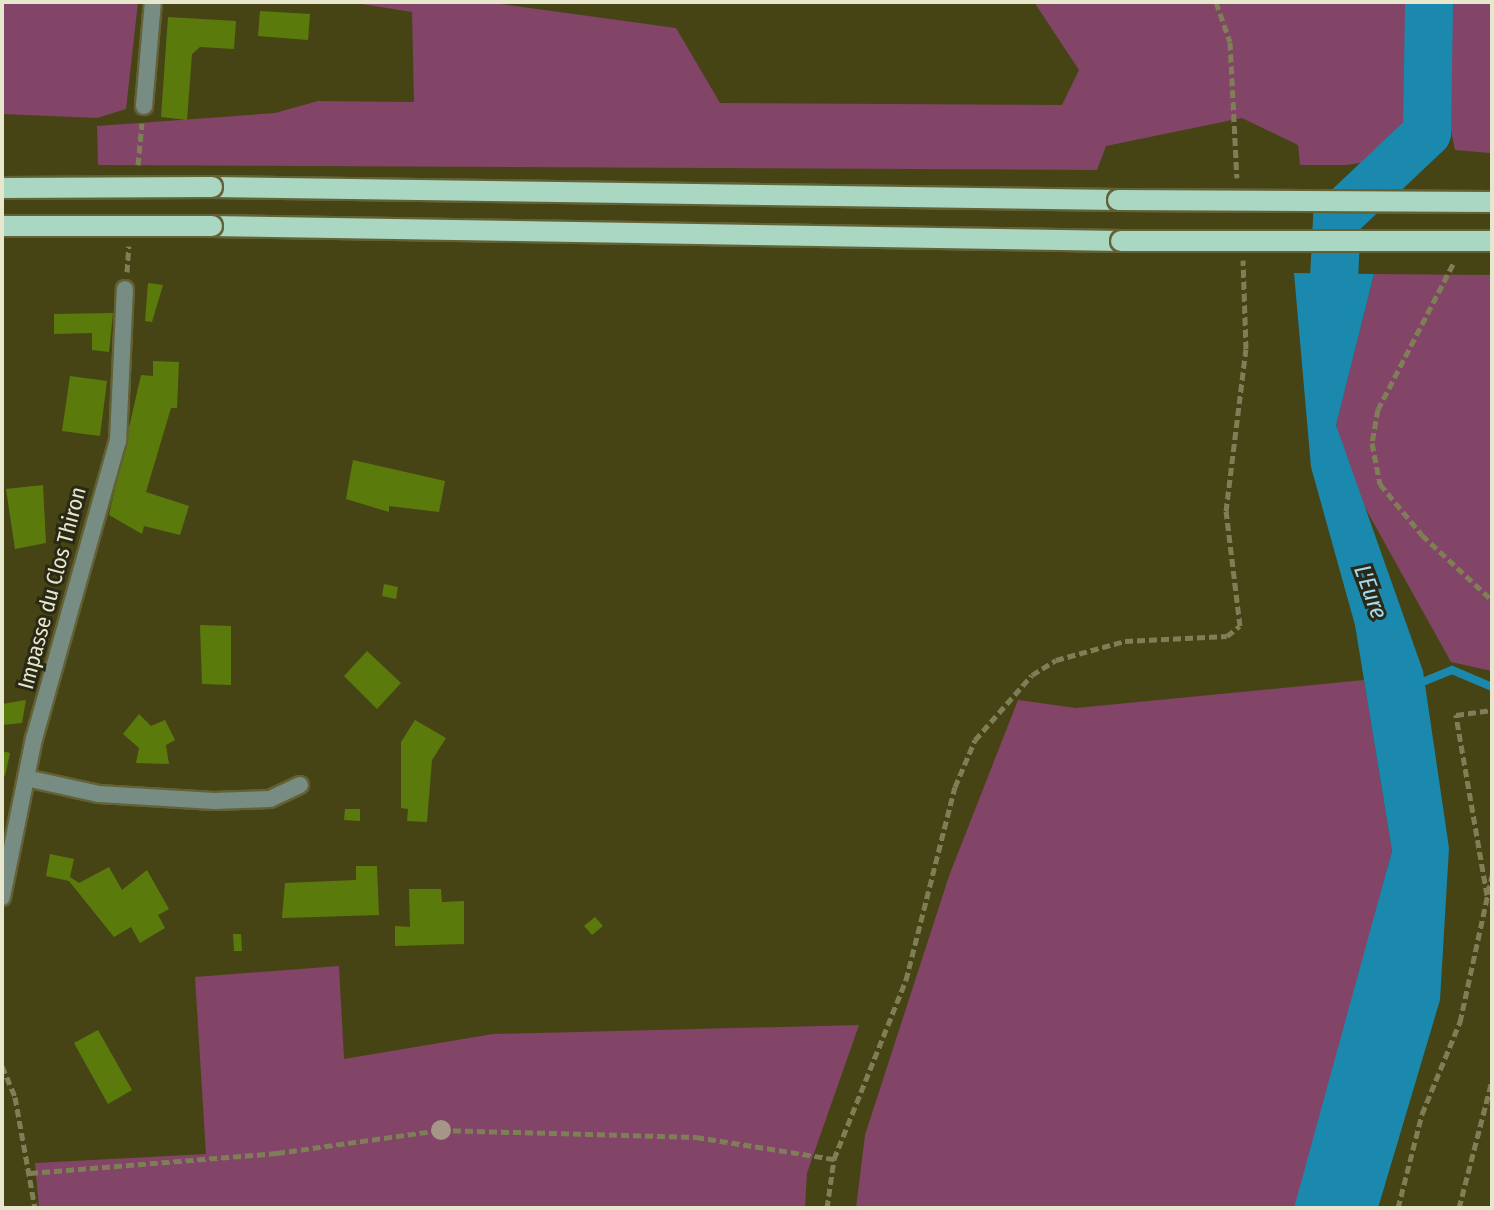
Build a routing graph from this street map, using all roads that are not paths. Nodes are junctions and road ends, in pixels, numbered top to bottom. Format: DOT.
graph roads {
  1 [pos="153,2"];
  2 [pos="144,106"];
  3 [pos="2,188"];
  4 [pos="1492,202"];
  5 [pos="2,226"];
  6 [pos="1492,241"];
  7 [pos="125,289"];
  8 [pos="26,778"];
  9 [pos="300,785"];
  10 [pos="2,897"];
  1 -- 2 [label="street"];
  3 -- 4 [label="main road, bridge"];
  5 -- 6 [label="main road, bridge"];
  7 -- 8 [label="street, Impasse du Clos Thiron"];
  8 -- 9 [label="street"];
  8 -- 10 [label="street, Impasse du Clos Thiron"];
}
